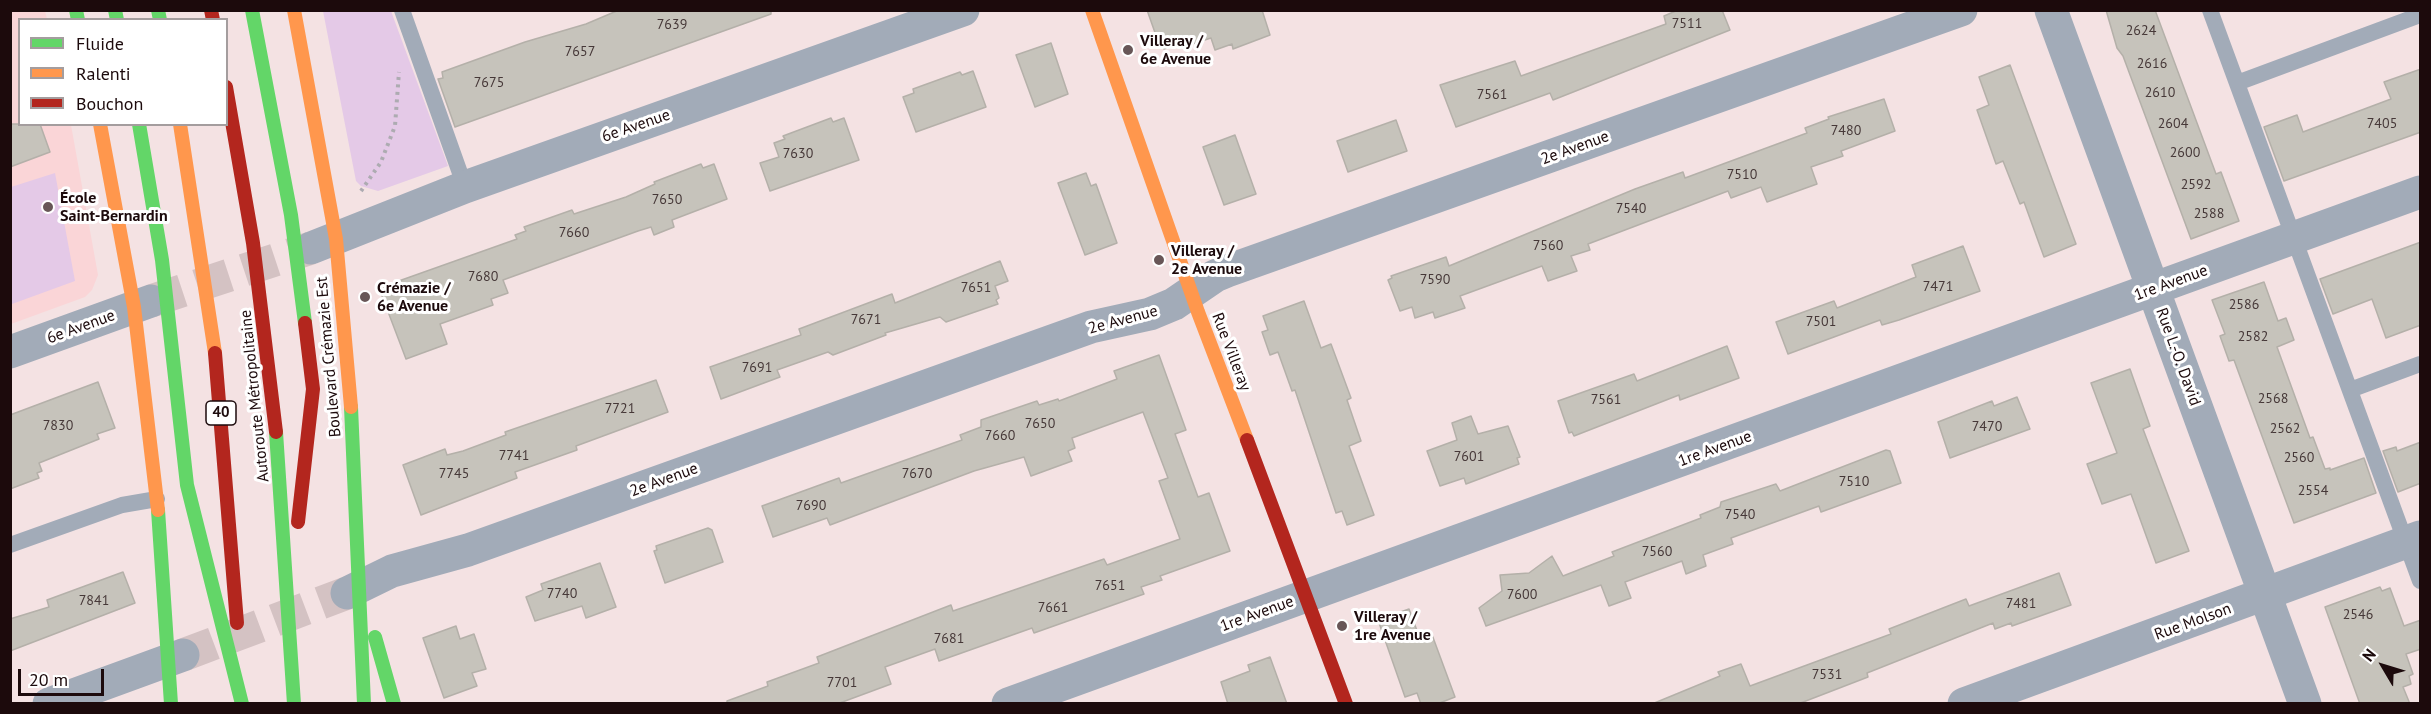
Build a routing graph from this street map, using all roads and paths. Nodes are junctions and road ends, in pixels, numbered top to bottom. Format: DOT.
graph roads {
  1 [pos="252,10"];
  2 [pos="294,10"];
  3 [pos="963,10"];
  4 [pos="1092,10"];
  5 [pos="1961,10"];
  6 [pos="2051,10"];
  7 [pos="2210,10"];
  8 [pos="407,12"];
  9 [pos="2421,15"];
  10 [pos="399,70"];
  11 [pos="2237,83"];
  12 [pos="228,99"];
  13 [pos="100,126"];
  14 [pos="139,126"];
  15 [pos="180,126"];
  16 [pos="465,187"];
  17 [pos="362,191"];
  18 [pos="2421,192"];
  19 [pos="2295,238"];
  20 [pos="323,244"];
  21 [pos="2154,290"];
  22 [pos="1192,294"];
  23 [pos="143,304"];
  24 [pos="10,352"];
  25 [pos="2421,364"];
  26 [pos="2350,390"];
  27 [pos="157,499"];
  28 [pos="2413,539"];
  29 [pos="10,545"];
  30 [pos="2421,581"];
  31 [pos="354,589"];
  32 [pos="1306,596"];
  33 [pos="2265,596"];
  34 [pos="289,601"];
  35 [pos="176,657"];
  36 [pos="49,704"];
  37 [pos="171,704"];
  38 [pos="242,704"];
  39 [pos="294,704"];
  40 [pos="364,704"];
  41 [pos="394,704"];
  42 [pos="1008,704"];
  43 [pos="1346,704"];
  44 [pos="1964,704"];
  45 [pos="2305,704"];
  1 -- 34 [label="main road"];
  2 -- 20 [label="main road, Boulevard Crémazie Est"];
  3 -- 16 [label="street, 6e Avenue"];
  4 -- 22 [label="main road, Rue Villeray"];
  5 -- 22 [label="street, 2e Avenue"];
  6 -- 21 [label="street, Rue L.-O. David"];
  7 -- 11 [label="lane"];
  8 -- 16 [label="lane"];
  9 -- 11 [label="lane"];
  10 -- 17 [label="path"];
  11 -- 19 [label="lane"];
  12 -- 34 [label="main road, Autoroute Métropolitaine"];
  13 -- 23 [label="main road"];
  14 -- 38 [label="main road"];
  15 -- 38 [label="main road, 40"];
  16 -- 20 [label="street, 6e Avenue"];
  18 -- 19 [label="street, 1re Avenue"];
  19 -- 21 [label="street, 1re Avenue"];
  19 -- 26 [label="lane"];
  20 -- 31 [label="main road, Boulevard Crémazie Est"];
  21 -- 32 [label="street, 1re Avenue"];
  21 -- 33 [label="street, Rue L.-O. David"];
  22 -- 31 [label="street, 2e Avenue"];
  22 -- 32 [label="main road, Rue Villeray"];
  23 -- 24 [label="street, 6e Avenue"];
  23 -- 27 [label="main road"];
  25 -- 26 [label="lane"];
  26 -- 28 [label="lane"];
  27 -- 29 [label="lane"];
  27 -- 35 [label="main road"];
  28 -- 30 [label="lane"];
  28 -- 33 [label="street, Rue Molson"];
  31 -- 40 [label="main road, Boulevard Crémazie Est"];
  31 -- 41 [label="main road"];
  32 -- 42 [label="street, 1re Avenue"];
  32 -- 43 [label="main road, Rue Villeray"];
  33 -- 44 [label="street, Rue Molson"];
  33 -- 45 [label="street, Rue L.-O. David"];
  34 -- 39 [label="main road, Autoroute Métropolitaine"];
  35 -- 36 [label="street"];
  35 -- 37 [label="main road"];
}
